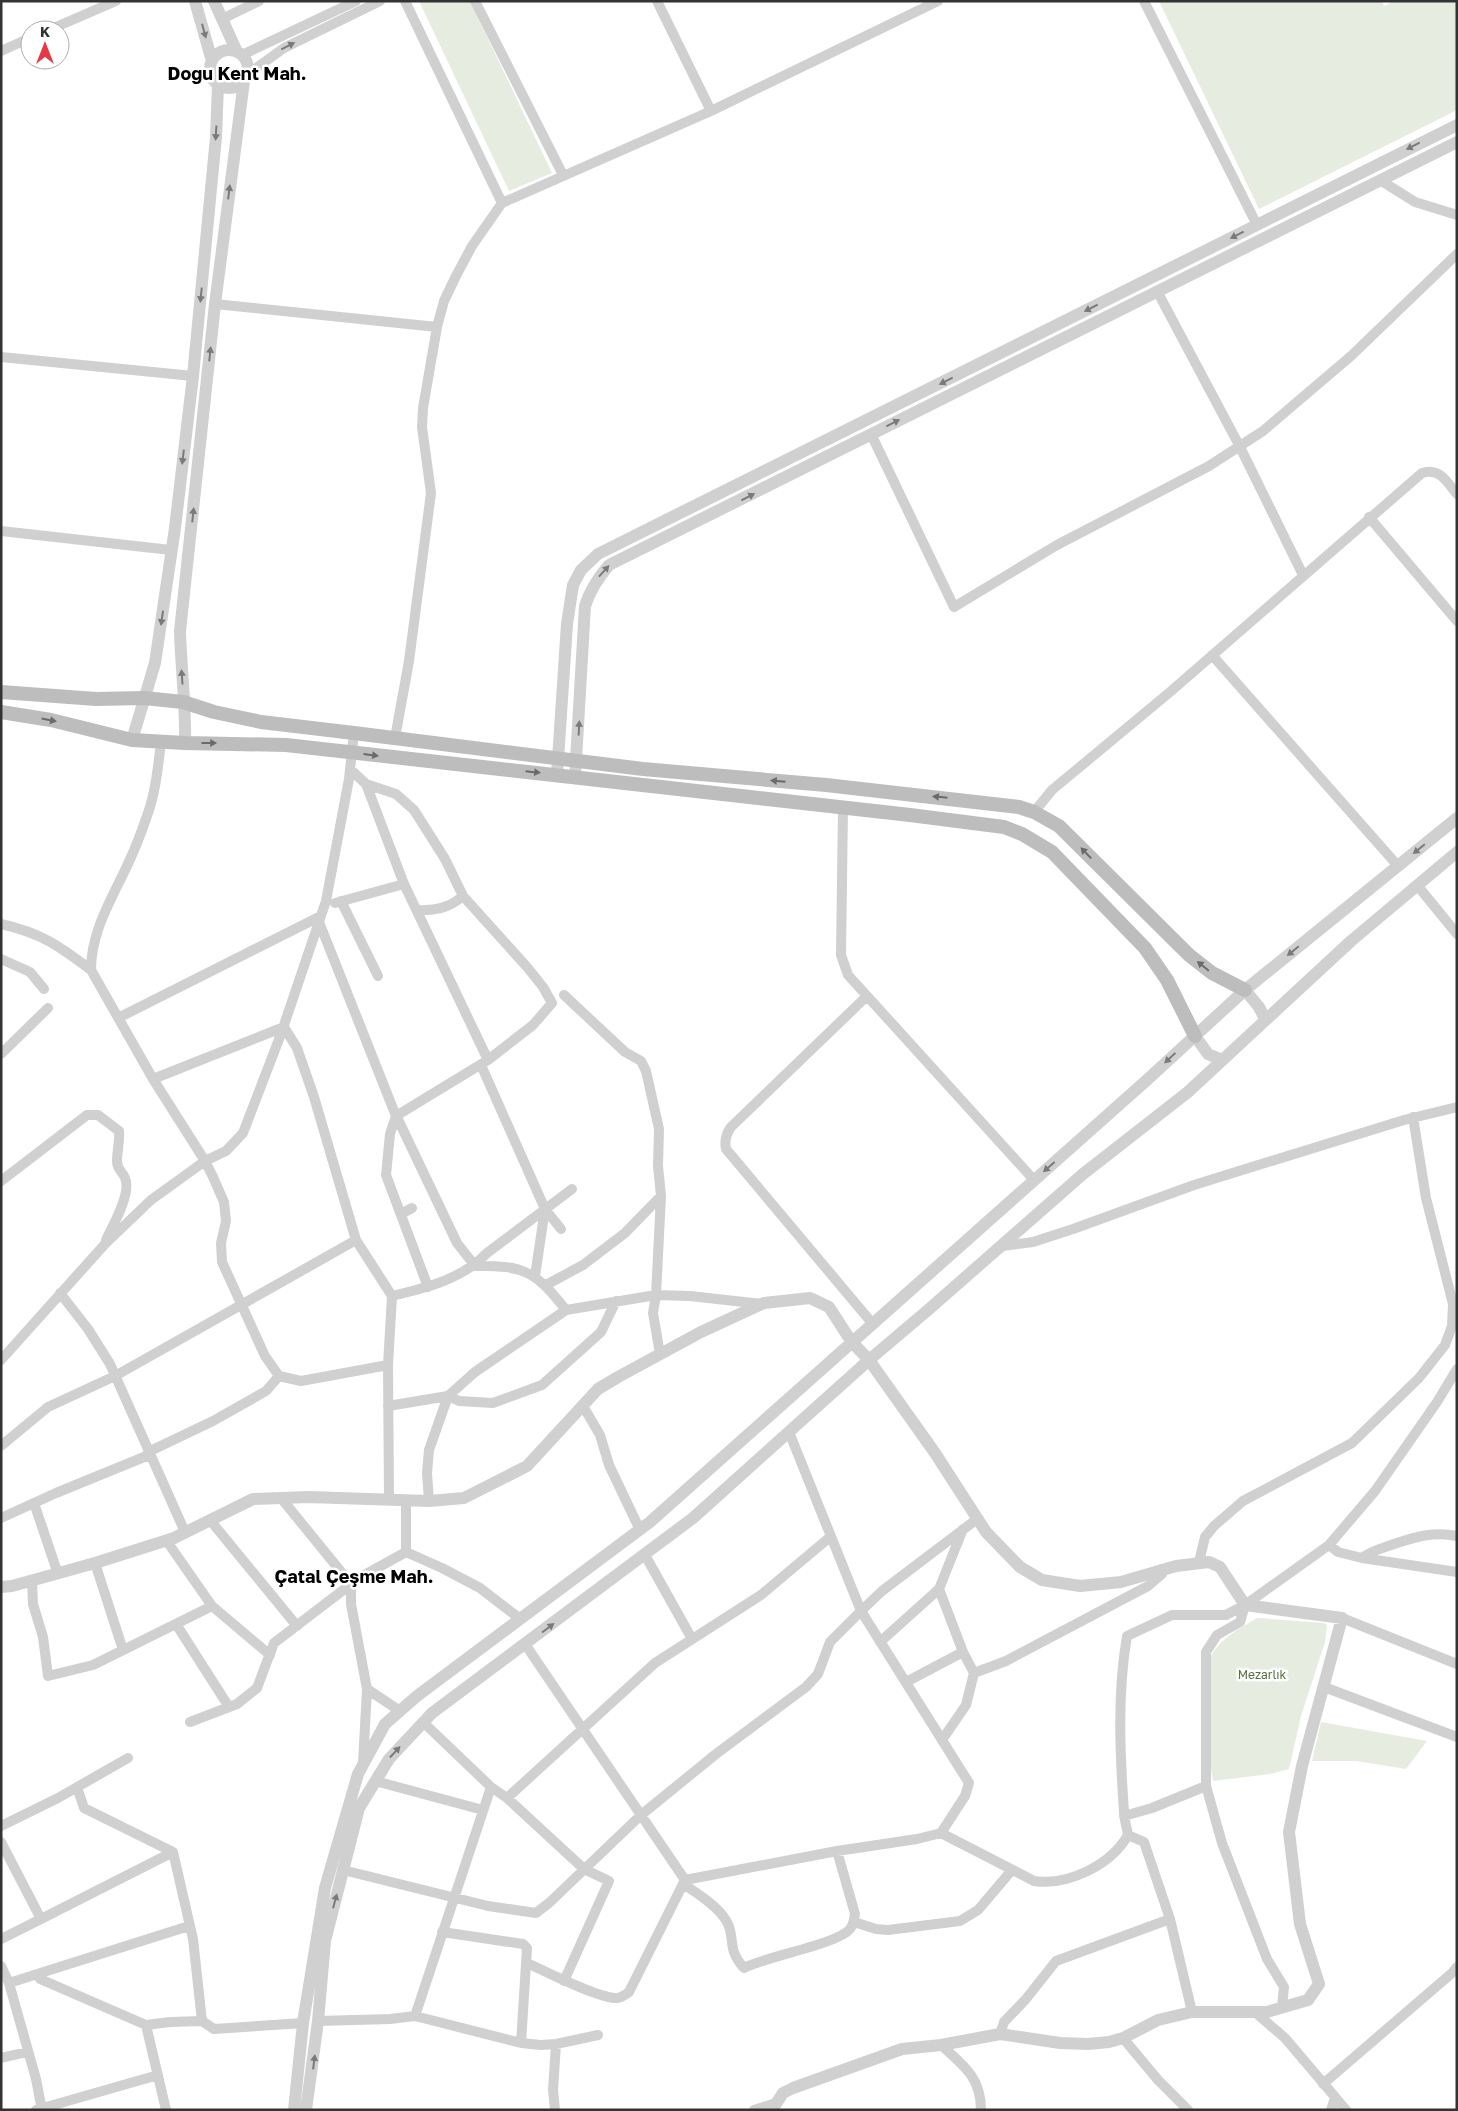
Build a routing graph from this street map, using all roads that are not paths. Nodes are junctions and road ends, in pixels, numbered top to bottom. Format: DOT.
graph roads {
  1 [pos="116,1"];
  2 [pos="195,1"];
  3 [pos="214,1"];
  4 [pos="259,1"];
  5 [pos="356,1"];
  6 [pos="380,1"];
  7 [pos="405,1"];
  8 [pos="475,1"];
  9 [pos="657,1"];
  10 [pos="938,1"];
  11 [pos="1144,1"];
  12 [pos="345,4"];
  13 [pos="222,19"];
  14 [pos="70,21"];
  15 [pos="20,42"];
  16 [pos="1,51"];
  17 [pos="239,53"];
  18 [pos="212,61"];
  19 [pos="246,77"];
  20 [pos="218,85"];
  21 [pos="711,111"];
  22 [pos="1457,125"];
  23 [pos="1457,142"];
  24 [pos="563,176"];
  25 [pos="1380,180"];
  26 [pos="502,203"];
  27 [pos="1457,215"];
  28 [pos="1257,225"];
  29 [pos="1457,254"];
  30 [pos="1157,291"];
  31 [pos="215,304"];
  32 [pos="437,327"];
  33 [pos="1,358"];
  34 [pos="193,376"];
  35 [pos="871,434"];
  36 [pos="1240,447"];
  37 [pos="1457,494"];
  38 [pos="1369,517"];
  39 [pos="1,531"];
  40 [pos="171,550"];
  41 [pos="1303,574"];
  42 [pos="1457,621"];
  43 [pos="1212,655"];
  44 [pos="1,692"];
  45 [pos="144,698"];
  46 [pos="184,702"];
  47 [pos="1,712"];
  48 [pos="354,733"];
  49 [pos="395,738"];
  50 [pos="132,740"];
  51 [pos="161,742"];
  52 [pos="185,743"];
  53 [pos="352,753"];
  54 [pos="559,759"];
  55 [pos="576,761"];
  56 [pos="350,770"];
  57 [pos="557,774"];
  58 [pos="575,777"];
  59 [pos="366,784"];
  60 [pos="843,807"];
  61 [pos="1034,812"];
  62 [pos="1457,818"];
  63 [pos="1457,852"];
  64 [pos="1398,866"];
  65 [pos="404,884"];
  66 [pos="1417,885"];
  67 [pos="462,896"];
  68 [pos="341,901"];
  69 [pos="325,905"];
  70 [pos="417,910"];
  71 [pos="320,919"];
  72 [pos="1,924"];
  73 [pos="1457,934"];
  74 [pos="1,959"];
  75 [pos="90,970"];
  76 [pos="378,976"];
  77 [pos="44,989"];
  78 [pos="1245,990"];
  79 [pos="564,994"];
  80 [pos="867,996"];
  81 [pos="48,1008"];
  82 [pos="118,1018"];
  83 [pos="1265,1019"];
  84 [pos="284,1027"];
  85 [pos="1195,1036"];
  86 [pos="1,1054"];
  87 [pos="1222,1060"];
  88 [pos="485,1062"];
  89 [pos="153,1079"];
  90 [pos="1457,1107"];
  91 [pos="396,1116"];
  92 [pos="1413,1117"];
  93 [pos="205,1161"];
  94 [pos="1034,1180"];
  95 [pos="1,1181"];
  96 [pos="572,1189"];
  97 [pos="661,1196"];
  98 [pos="412,1208"];
  99 [pos="545,1209"];
  100 [pos="402,1214"];
  101 [pos="561,1229"];
  102 [pos="356,1240"];
  103 [pos="105,1244"];
  104 [pos="1002,1246"];
  105 [pos="475,1266"];
  106 [pos="535,1276"];
  107 [pos="546,1285"];
  108 [pos="428,1287"];
  109 [pos="1454,1291"];
  110 [pos="60,1294"];
  111 [pos="656,1295"];
  112 [pos="392,1296"];
  113 [pos="616,1301"];
  114 [pos="762,1304"];
  115 [pos="243,1306"];
  116 [pos="566,1310"];
  117 [pos="872,1323"];
  118 [pos="851,1341"];
  119 [pos="660,1354"];
  120 [pos="1,1360"];
  121 [pos="868,1360"];
  122 [pos="388,1365"];
  123 [pos="1457,1370"];
  124 [pos="115,1376"];
  125 [pos="279,1376"];
  126 [pos="448,1396"];
  127 [pos="388,1406"];
  128 [pos="583,1406"];
  129 [pos="789,1432"];
  130 [pos="1,1446"];
  131 [pos="149,1453"];
  132 [pos="281,1498"];
  133 [pos="389,1499"];
  134 [pos="406,1500"];
  135 [pos="429,1500"];
  136 [pos="34,1503"];
  137 [pos="1,1518"];
  138 [pos="977,1519"];
  139 [pos="210,1520"];
  140 [pos="963,1529"];
  141 [pos="640,1530"];
  142 [pos="185,1532"];
  143 [pos="1457,1536"];
  144 [pos="830,1537"];
  145 [pos="166,1540"];
  146 [pos="1329,1545"];
  147 [pos="406,1552"];
  148 [pos="645,1555"];
  149 [pos="1362,1558"];
  150 [pos="1199,1562"];
  151 [pos="96,1563"];
  152 [pos="1162,1569"];
  153 [pos="1457,1572"];
  154 [pos="58,1574"];
  155 [pos="32,1581"];
  156 [pos="351,1584"];
  157 [pos="1,1587"];
  158 [pos="939,1589"];
  159 [pos="1245,1605"];
  160 [pos="212,1606"];
  161 [pos="861,1611"];
  162 [pos="520,1618"];
  163 [pos="1342,1618"];
  164 [pos="176,1624"];
  165 [pos="297,1626"];
  166 [pos="692,1639"];
  167 [pos="880,1642"];
  168 [pos="525,1644"];
  169 [pos="122,1650"];
  170 [pos="963,1652"];
  171 [pos="270,1655"];
  172 [pos="1457,1664"];
  173 [pos="974,1673"];
  174 [pos="906,1682"];
  175 [pos="1324,1687"];
  176 [pos="367,1689"];
  177 [pos="229,1707"];
  178 [pos="400,1711"];
  179 [pos="190,1722"];
  180 [pos="423,1722"];
  181 [pos="583,1729"];
  182 [pos="1457,1737"];
  183 [pos="942,1740"];
  184 [pos="128,1758"];
  185 [pos="363,1764"];
  186 [pos="375,1782"];
  187 [pos="1206,1786"];
  188 [pos="77,1787"];
  189 [pos="491,1788"];
  190 [pos="507,1798"];
  191 [pos="483,1810"];
  192 [pos="641,1815"];
  193 [pos="1124,1816"];
  194 [pos="1,1826"];
  195 [pos="941,1832"];
  196 [pos="1128,1835"];
  197 [pos="1,1842"];
  198 [pos="837,1851"];
  199 [pos="173,1852"];
  200 [pos="584,1868"];
  201 [pos="343,1870"];
  202 [pos="1012,1870"];
  203 [pos="684,1882"];
  204 [pos="454,1898"];
  205 [pos="41,1919"];
  206 [pos="1170,1919"];
  207 [pos="854,1922"];
  208 [pos="190,1926"];
  209 [pos="442,1932"];
  210 [pos="1,1938"];
  211 [pos="527,1963"];
  212 [pos="1,1966"];
  213 [pos="1457,1966"];
  214 [pos="36,1974"];
  215 [pos="564,1981"];
  216 [pos="9,1983"];
  217 [pos="1282,2007"];
  218 [pos="1192,2012"];
  219 [pos="1256,2013"];
  220 [pos="415,2016"];
  221 [pos="202,2021"];
  222 [pos="318,2021"];
  223 [pos="303,2023"];
  224 [pos="146,2024"];
  225 [pos="1000,2034"];
  226 [pos="598,2035"];
  227 [pos="1123,2038"];
  228 [pos="521,2043"];
  229 [pos="556,2044"];
  230 [pos="941,2045"];
  231 [pos="27,2052"];
  232 [pos="1,2058"];
  233 [pos="158,2075"];
  234 [pos="1323,2084"];
  235 [pos="1334,2098"];
  236 [pos="774,2106"];
  237 [pos="40,2109"];
  238 [pos="166,2110"];
  239 [pos="294,2110"];
  240 [pos="306,2110"];
  241 [pos="555,2110"];
  242 [pos="754,2110"];
  243 [pos="981,2110"];
  244 [pos="1188,2110"];
  245 [pos="1330,2110"];
  246 [pos="1346,2110"];
  1 -- 14 [label="street"];
  2 -- 18 [label="street, one-way"];
  3 -- 13 [label="street"];
  4 -- 13 [label="street"];
  5 -- 12 [label="street"];
  19 -- 6 [label="street, one-way"];
  7 -- 26 [label="street"];
  8 -- 24 [label="street"];
  9 -- 21 [label="street"];
  10 -- 21 [label="street"];
  11 -- 28 [label="street"];
  12 -- 17 [label="street"];
  13 -- 17 [label="street"];
  15 -- 16 [label="street"];
  17 -- 18 [label="street"];
  17 -- 19 [label="street"];
  18 -- 20 [label="street"];
  19 -- 20 [label="street"];
  31 -- 19 [label="street, one-way"];
  20 -- 34 [label="street, one-way"];
  21 -- 24 [label="street"];
  22 -- 28 [label="street, one-way"];
  23 -- 25 [label="street"];
  24 -- 26 [label="street"];
  25 -- 27 [label="street"];
  25 -- 30 [label="street"];
  26 -- 32 [label="street"];
  28 -- 54 [label="street, one-way"];
  29 -- 36 [label="street"];
  35 -- 30 [label="street, one-way"];
  30 -- 36 [label="street"];
  31 -- 32 [label="street"];
  46 -- 31 [label="street, one-way"];
  32 -- 49 [label="street"];
  33 -- 34 [label="street"];
  34 -- 40 [label="street, one-way"];
  35 -- 36 [label="street"];
  55 -- 35 [label="street, one-way"];
  36 -- 41 [label="street"];
  37 -- 38 [label="street"];
  38 -- 41 [label="street"];
  38 -- 42 [label="street"];
  39 -- 40 [label="street"];
  40 -- 45 [label="street, one-way"];
  41 -- 43 [label="street"];
  43 -- 61 [label="street"];
  43 -- 64 [label="street"];
  44 -- 45 [label="main road"];
  45 -- 46 [label="main road"];
  45 -- 50 [label="street"];
  46 -- 48 [label="main road"];
  46 -- 52 [label="street"];
  47 -- 50 [label="main road, one-way"];
  48 -- 49 [label="main road"];
  48 -- 53 [label="street"];
  49 -- 54 [label="main road"];
  50 -- 51 [label="main road"];
  51 -- 52 [label="main road"];
  51 -- 75 [label="street"];
  52 -- 53 [label="main road, one-way"];
  53 -- 56 [label="street"];
  53 -- 57 [label="main road, one-way"];
  54 -- 55 [label="main road"];
  54 -- 57 [label="street"];
  55 -- 58 [label="street"];
  61 -- 55 [label="main road, one-way"];
  56 -- 59 [label="street"];
  56 -- 69 [label="street"];
  57 -- 58 [label="main road"];
  58 -- 60 [label="main road"];
  59 -- 65 [label="street"];
  59 -- 67 [label="street"];
  60 -- 80 [label="street"];
  60 -- 85 [label="main road"];
  78 -- 61 [label="main road, one-way"];
  62 -- 64 [label="street, one-way"];
  63 -- 66 [label="street"];
  64 -- 78 [label="street, one-way"];
  65 -- 68 [label="street"];
  65 -- 70 [label="street"];
  66 -- 73 [label="street"];
  66 -- 83 [label="street"];
  67 -- 70 [label="street"];
  67 -- 88 [label="street"];
  68 -- 69 [label="street"];
  68 -- 76 [label="street"];
  69 -- 71 [label="street"];
  70 -- 88 [label="street"];
  71 -- 82 [label="street"];
  71 -- 84 [label="street"];
  71 -- 91 [label="street"];
  72 -- 75 [label="street"];
  74 -- 77 [label="street"];
  75 -- 82 [label="street"];
  78 -- 83 [label="street"];
  78 -- 85 [label="street"];
  79 -- 97 [label="street"];
  80 -- 94 [label="street"];
  80 -- 117 [label="street"];
  81 -- 86 [label="street"];
  82 -- 89 [label="street"];
  83 -- 87 [label="street"];
  84 -- 89 [label="street"];
  84 -- 93 [label="street"];
  84 -- 102 [label="street"];
  85 -- 87 [label="street"];
  85 -- 94 [label="street, one-way"];
  87 -- 104 [label="street"];
  88 -- 91 [label="street"];
  88 -- 99 [label="street"];
  89 -- 93 [label="street"];
  90 -- 92 [label="street"];
  91 -- 100 [label="street"];
  91 -- 105 [label="street"];
  92 -- 104 [label="street"];
  92 -- 109 [label="street"];
  93 -- 103 [label="street"];
  93 -- 115 [label="street"];
  94 -- 117 [label="street"];
  95 -- 103 [label="street"];
  96 -- 99 [label="street"];
  97 -- 107 [label="street"];
  97 -- 111 [label="street"];
  98 -- 100 [label="street"];
  99 -- 101 [label="street"];
  99 -- 105 [label="street"];
  99 -- 106 [label="street"];
  100 -- 108 [label="street"];
  102 -- 112 [label="street"];
  102 -- 115 [label="street"];
  103 -- 110 [label="street"];
  104 -- 121 [label="street"];
  105 -- 106 [label="street"];
  105 -- 108 [label="street"];
  106 -- 107 [label="street"];
  107 -- 116 [label="street"];
  108 -- 112 [label="street"];
  109 -- 150 [label="street"];
  110 -- 120 [label="street"];
  110 -- 124 [label="street"];
  111 -- 113 [label="street"];
  111 -- 114 [label="street"];
  111 -- 119 [label="street"];
  112 -- 122 [label="street"];
  113 -- 116 [label="street"];
  113 -- 126 [label="street"];
  114 -- 118 [label="street"];
  114 -- 119 [label="street"];
  115 -- 124 [label="street"];
  115 -- 125 [label="street"];
  116 -- 126 [label="street"];
  117 -- 118 [label="street"];
  118 -- 121 [label="street"];
  118 -- 141 [label="street"];
  119 -- 128 [label="street"];
  121 -- 129 [label="street"];
  121 -- 138 [label="street"];
  122 -- 125 [label="street"];
  122 -- 127 [label="street"];
  123 -- 146 [label="street"];
  124 -- 130 [label="street"];
  124 -- 131 [label="street"];
  125 -- 131 [label="street"];
  126 -- 127 [label="street"];
  126 -- 135 [label="street"];
  127 -- 133 [label="street"];
  128 -- 135 [label="street"];
  128 -- 141 [label="street"];
  129 -- 144 [label="street"];
  129 -- 148 [label="street"];
  131 -- 136 [label="street"];
  131 -- 142 [label="street"];
  132 -- 133 [label="street"];
  132 -- 139 [label="street"];
  132 -- 156 [label="street"];
  133 -- 134 [label="street"];
  134 -- 135 [label="street"];
  134 -- 147 [label="street"];
  136 -- 137 [label="street"];
  136 -- 154 [label="street"];
  138 -- 140 [label="street"];
  138 -- 152 [label="street"];
  139 -- 142 [label="street"];
  139 -- 165 [label="street"];
  140 -- 158 [label="street"];
  140 -- 161 [label="street"];
  141 -- 162 [label="street"];
  142 -- 145 [label="street"];
  143 -- 149 [label="street"];
  144 -- 161 [label="street"];
  144 -- 166 [label="street"];
  145 -- 151 [label="street"];
  145 -- 160 [label="street"];
  146 -- 149 [label="street"];
  146 -- 159 [label="street"];
  147 -- 156 [label="street"];
  147 -- 162 [label="street"];
  148 -- 166 [label="street"];
  168 -- 148 [label="street, one-way"];
  149 -- 153 [label="street"];
  150 -- 152 [label="street"];
  150 -- 159 [label="street"];
  151 -- 154 [label="street"];
  151 -- 169 [label="street"];
  152 -- 173 [label="street"];
  154 -- 155 [label="street"];
  155 -- 157 [label="street"];
  155 -- 169 [label="street"];
  156 -- 165 [label="street"];
  156 -- 176 [label="street"];
  158 -- 167 [label="street"];
  158 -- 170 [label="street"];
  159 -- 163 [label="street"];
  159 -- 187 [label="street"];
  159 -- 193 [label="street"];
  160 -- 164 [label="street"];
  160 -- 171 [label="street"];
  161 -- 167 [label="street"];
  161 -- 192 [label="street"];
  162 -- 178 [label="street"];
  163 -- 172 [label="street"];
  163 -- 175 [label="street"];
  164 -- 169 [label="street"];
  164 -- 177 [label="street"];
  165 -- 171 [label="street"];
  166 -- 181 [label="street"];
  167 -- 174 [label="street"];
  168 -- 180 [label="street"];
  168 -- 181 [label="street"];
  170 -- 173 [label="street"];
  170 -- 174 [label="street"];
  171 -- 177 [label="street"];
  173 -- 183 [label="street"];
  174 -- 183 [label="street"];
  175 -- 182 [label="street"];
  175 -- 217 [label="street"];
  176 -- 178 [label="street"];
  176 -- 185 [label="street"];
  177 -- 179 [label="street"];
  178 -- 185 [label="street"];
  186 -- 180 [label="street, one-way"];
  180 -- 189 [label="street"];
  181 -- 190 [label="street"];
  181 -- 192 [label="street"];
  183 -- 195 [label="street"];
  184 -- 188 [label="street"];
  185 -- 223 [label="street"];
  186 -- 191 [label="street"];
  186 -- 201 [label="street"];
  187 -- 193 [label="street"];
  187 -- 217 [label="street"];
  188 -- 194 [label="street"];
  188 -- 199 [label="street"];
  189 -- 190 [label="street"];
  189 -- 191 [label="street"];
  190 -- 200 [label="street"];
  191 -- 204 [label="street"];
  192 -- 200 [label="street"];
  192 -- 203 [label="street"];
  193 -- 196 [label="street"];
  195 -- 198 [label="street"];
  195 -- 202 [label="street"];
  196 -- 202 [label="street"];
  196 -- 206 [label="street"];
  197 -- 205 [label="street"];
  198 -- 203 [label="street"];
  198 -- 207 [label="street"];
  199 -- 205 [label="street"];
  199 -- 208 [label="street"];
  200 -- 204 [label="street"];
  200 -- 215 [label="street"];
  201 -- 204 [label="street"];
  222 -- 201 [label="street, one-way"];
  202 -- 207 [label="street"];
  203 -- 207 [label="street"];
  203 -- 215 [label="street"];
  204 -- 209 [label="street"];
  205 -- 210 [label="street"];
  206 -- 218 [label="street"];
  206 -- 225 [label="street"];
  208 -- 214 [label="street"];
  208 -- 221 [label="street"];
  209 -- 211 [label="street"];
  209 -- 220 [label="street"];
  211 -- 215 [label="street"];
  211 -- 228 [label="street"];
  212 -- 216 [label="street"];
  213 -- 234 [label="street"];
  214 -- 216 [label="street"];
  214 -- 224 [label="street"];
  216 -- 231 [label="street"];
  217 -- 219 [label="street"];
  218 -- 219 [label="street"];
  218 -- 227 [label="street"];
  219 -- 234 [label="street"];
  220 -- 222 [label="street"];
  220 -- 228 [label="street"];
  221 -- 223 [label="street"];
  221 -- 224 [label="street"];
  240 -- 222 [label="street, one-way"];
  223 -- 239 [label="street"];
  224 -- 233 [label="street"];
  225 -- 227 [label="street"];
  225 -- 230 [label="street"];
  226 -- 229 [label="street"];
  227 -- 244 [label="street"];
  228 -- 229 [label="street"];
  229 -- 241 [label="street"];
  230 -- 236 [label="street"];
  230 -- 243 [label="street"];
  231 -- 232 [label="street"];
  231 -- 237 [label="street"];
  233 -- 237 [label="street"];
  233 -- 238 [label="street"];
  234 -- 235 [label="street"];
  235 -- 245 [label="street"];
  235 -- 246 [label="street"];
  236 -- 242 [label="street"];
}
